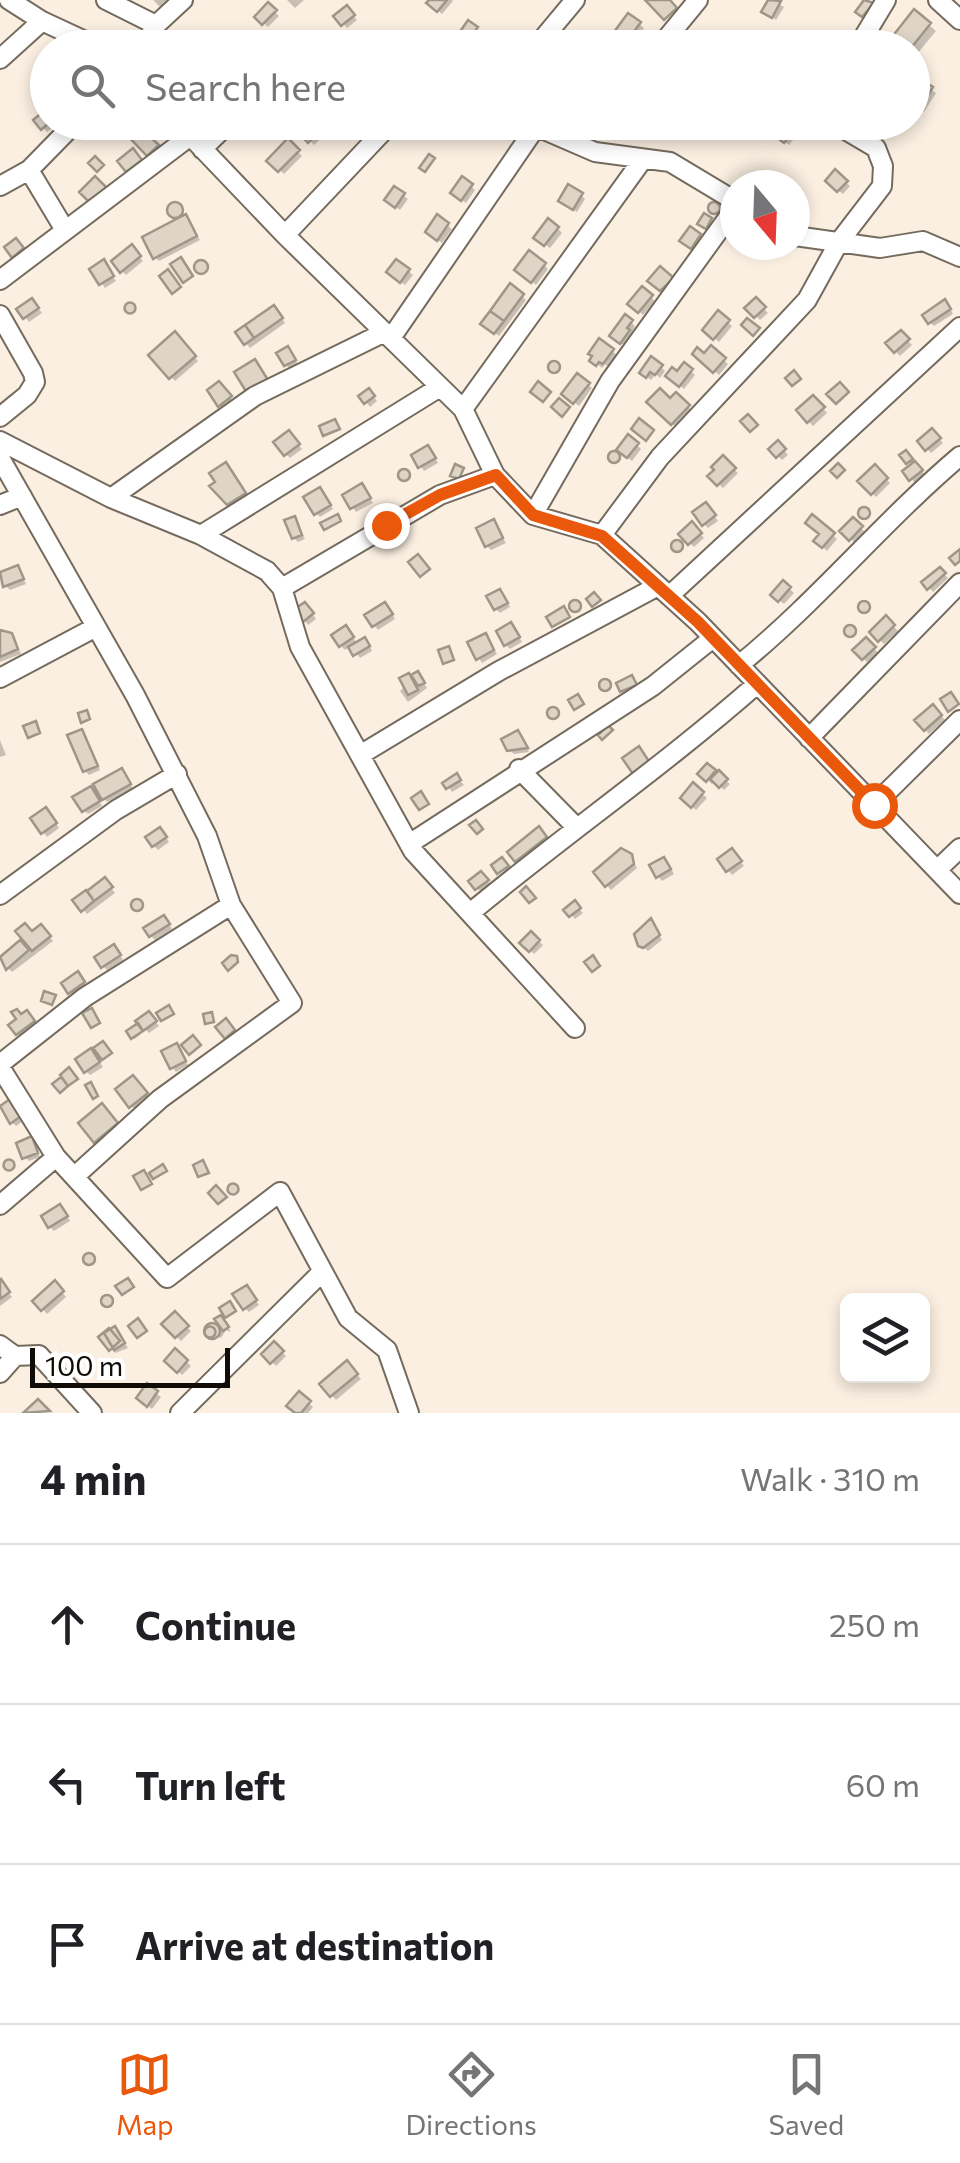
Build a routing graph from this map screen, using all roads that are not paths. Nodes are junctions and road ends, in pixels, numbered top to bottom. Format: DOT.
graph roads {
  1 [pos="9,0"];
  2 [pos="106,0"];
  3 [pos="183,0"];
  4 [pos="574,0"];
  5 [pos="698,0"];
  6 [pos="886,0"];
  7 [pos="938,0"];
  8 [pos="960,20"];
  9 [pos="42,21"];
  10 [pos="156,24"];
  11 [pos="32,30"];
  12 [pos="61,30"];
  13 [pos="153,30"];
  14 [pos="550,30"];
  15 [pos="673,30"];
  16 [pos="868,30"];
  17 [pos="30,32"];
  18 [pos="0,59"];
  19 [pos="59,140"];
  20 [pos="184,140"];
  21 [pos="193,140"];
  22 [pos="375,140"];
  23 [pos="521,140"];
  24 [pos="567,140"];
  25 [pos="862,140"];
  26 [pos="644,158"];
  27 [pos="30,170"];
  28 [pos="0,186"];
  29 [pos="720,194"];
  30 [pos="720,225"];
  31 [pos="66,230"];
  32 [pos="285,235"];
  33 [pos="810,238"];
  34 [pos="839,242"];
  35 [pos="960,257"];
  36 [pos="0,280"];
  37 [pos="0,315"];
  38 [pos="960,327"];
  39 [pos="388,335"];
  40 [pos="440,387"];
  41 [pos="464,409"];
  42 [pos="0,417"];
  43 [pos="0,440"];
  44 [pos="960,456"];
  45 [pos="0,458"];
  46 [pos="496,475"];
  47 [pos="22,496"];
  48 [pos="112,498"];
  49 [pos="0,504"];
  50 [pos="533,515"];
  51 [pos="201,534"];
  52 [pos="602,536"];
  53 [pos="960,583"];
  54 [pos="282,588"];
  55 [pos="664,591"];
  56 [pos="96,627"];
  57 [pos="714,638"];
  58 [pos="739,665"];
  59 [pos="0,678"];
  60 [pos="758,684"];
  61 [pos="960,720"];
  62 [pos="809,738"];
  63 [pos="360,755"];
  64 [pos="519,769"];
  65 [pos="177,774"];
  66 [pos="874,805"];
  67 [pos="576,828"];
  68 [pos="409,844"];
  69 [pos="960,848"];
  70 [pos="937,870"];
  71 [pos="0,894"];
  72 [pos="960,894"];
  73 [pos="232,904"];
  74 [pos="470,914"];
  75 [pos="574,1028"];
  76 [pos="0,1066"];
  77 [pos="56,1158"];
  78 [pos="75,1176"];
  79 [pos="0,1205"];
  80 [pos="321,1272"];
  81 [pos="7,1350"];
  82 [pos="0,1373"];
  83 [pos="92,1413"];
  84 [pos="180,1413"];
  85 [pos="409,1413"];
  1 -- 9 [label="street"];
  2 -- 10 [label="street"];
  3 -- 10 [label="street"];
  4 -- 14 [label="street"];
  5 -- 15 [label="street"];
  6 -- 16 [label="street"];
  7 -- 8 [label="street"];
  9 -- 11 [label="street"];
  9 -- 12 [label="street"];
  10 -- 13 [label="street"];
  17 -- 18 [label="street"];
  19 -- 27 [label="street"];
  20 -- 31 [label="street"];
  21 -- 32 [label="street"];
  22 -- 32 [label="street"];
  23 -- 39 [label="street"];
  24 -- 26 [label="street"];
  25 -- 34 [label="street"];
  26 -- 29 [label="street"];
  26 -- 41 [label="street"];
  27 -- 28 [label="street"];
  27 -- 31 [label="street"];
  30 -- 50 [label="street"];
  31 -- 36 [label="street"];
  32 -- 39 [label="street"];
  33 -- 34 [label="street"];
  34 -- 35 [label="street"];
  34 -- 52 [label="street"];
  37 -- 42 [label="street"];
  38 -- 55 [label="street"];
  39 -- 40 [label="street"];
  39 -- 48 [label="street"];
  40 -- 41 [label="street"];
  40 -- 51 [label="street"];
  41 -- 46 [label="street"];
  43 -- 48 [label="street"];
  44 -- 58 [label="street"];
  45 -- 47 [label="street"];
  46 -- 50 [label="street"];
  46 -- 54 [label="street"];
  47 -- 49 [label="street"];
  47 -- 56 [label="street"];
  48 -- 51 [label="street"];
  50 -- 52 [label="street"];
  51 -- 54 [label="street"];
  52 -- 55 [label="street"];
  53 -- 62 [label="street"];
  54 -- 63 [label="street"];
  55 -- 57 [label="street"];
  55 -- 63 [label="street"];
  56 -- 59 [label="street"];
  56 -- 65 [label="street"];
  57 -- 58 [label="street"];
  57 -- 64 [label="street"];
  58 -- 60 [label="street"];
  60 -- 62 [label="street"];
  60 -- 67 [label="street"];
  61 -- 66 [label="street"];
  62 -- 66 [label="street"];
  63 -- 68 [label="street"];
  64 -- 67 [label="street"];
  64 -- 68 [label="street"];
  65 -- 71 [label="street"];
  65 -- 73 [label="street"];
  66 -- 70 [label="street"];
  67 -- 74 [label="street"];
  68 -- 74 [label="street"];
  69 -- 70 [label="street"];
  70 -- 72 [label="street"];
  73 -- 76 [label="street"];
  73 -- 78 [label="street"];
  74 -- 75 [label="street"];
  76 -- 77 [label="street"];
  77 -- 78 [label="street"];
  77 -- 79 [label="street"];
  78 -- 80 [label="street"];
  80 -- 84 [label="street"];
  80 -- 85 [label="street"];
  81 -- 82 [label="street"];
  81 -- 83 [label="street"];
}
